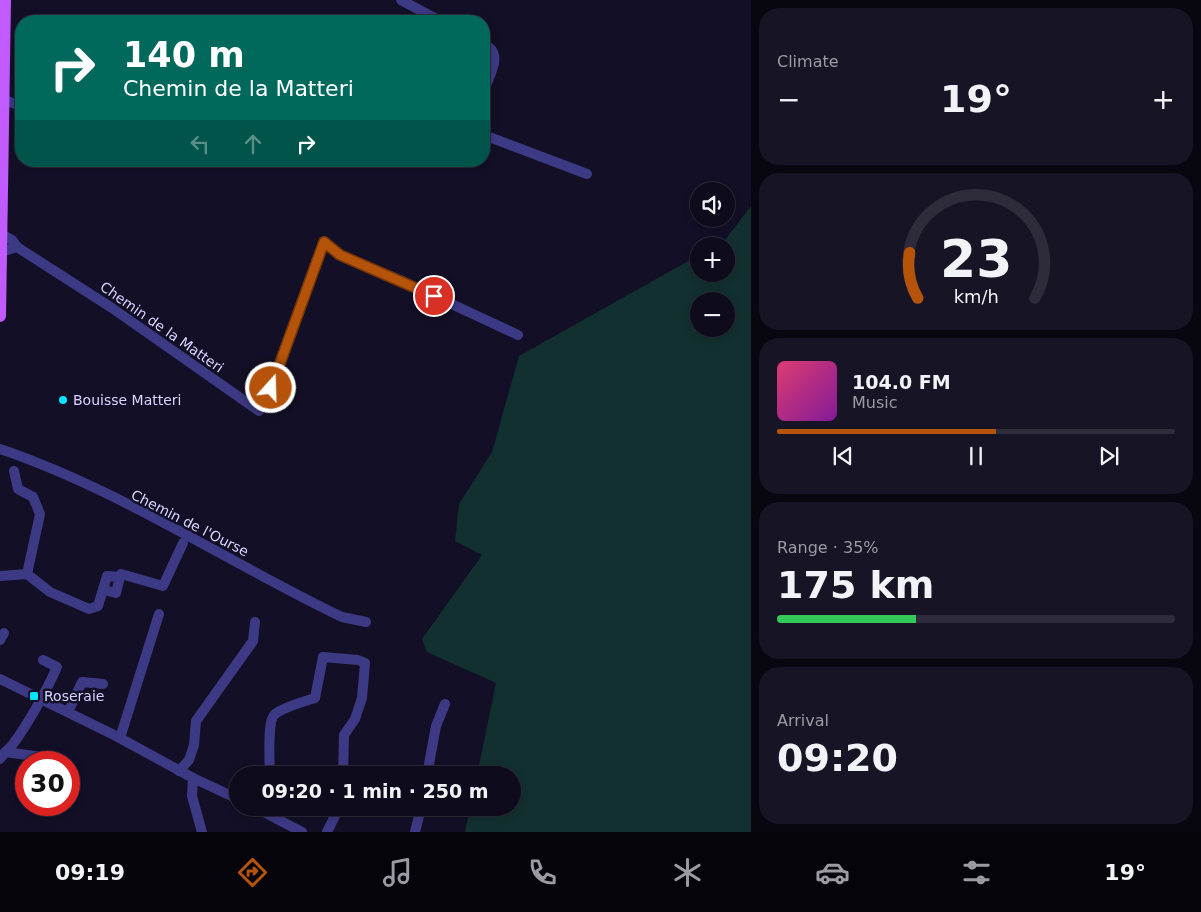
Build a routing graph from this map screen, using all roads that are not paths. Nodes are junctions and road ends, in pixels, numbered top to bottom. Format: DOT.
graph roads {
  1 [pos="5,0"];
  2 [pos="401,0"];
  3 [pos="429,15"];
  4 [pos="490,47"];
  5 [pos="490,75"];
  6 [pos="4,100"];
  7 [pos="15,104"];
  8 [pos="490,137"];
  9 [pos="587,174"];
  10 [pos="2,234"];
  11 [pos="17,247"];
  12 [pos="1,252"];
  13 [pos="0,300"];
  14 [pos="0,316"];
  15 [pos="518,335"];
  16 [pos="0,449"];
  17 [pos="14,471"];
  18 [pos="183,543"];
  19 [pos="27,574"];
  20 [pos="0,576"];
  21 [pos="159,614"];
  22 [pos="255,622"];
  23 [pos="366,622"];
  24 [pos="43,660"];
  25 [pos="0,679"];
  26 [pos="103,684"];
  27 [pos="40,699"];
  28 [pos="445,704"];
  29 [pos="68,712"];
  30 [pos="120,738"];
  31 [pos="2,755"];
  32 [pos="15,756"];
  33 [pos="270,766"];
  34 [pos="343,766"];
  35 [pos="429,766"];
  36 [pos="179,771"];
  37 [pos="193,778"];
  38 [pos="229,795"];
  39 [pos="271,816"];
  40 [pos="335,816"];
  41 [pos="419,816"];
  42 [pos="202,832"];
  43 [pos="302,832"];
  44 [pos="327,832"];
  45 [pos="415,832"];
  1 -- 6 [label="main road"];
  2 -- 3 [label="street"];
  4 -- 5 [label="street"];
  6 -- 7 [label="street"];
  6 -- 10 [label="main road"];
  8 -- 9 [label="street"];
  10 -- 11 [label="street, Chemin de la Matteri"];
  10 -- 12 [label="main road"];
  11 -- 12 [label="street"];
  11 -- 15 [label="street, Chemin de la Matteri"];
  12 -- 13 [label="main road"];
  13 -- 14 [label="main road"];
  16 -- 23 [label="street, Chemin de l'Ourse"];
  17 -- 19 [label="street"];
  18 -- 19 [label="street"];
  19 -- 20 [label="street"];
  21 -- 30 [label="street"];
  22 -- 36 [label="street"];
  24 -- 27 [label="street"];
  25 -- 27 [label="street"];
  26 -- 29 [label="street"];
  27 -- 29 [label="street"];
  27 -- 31 [label="street"];
  28 -- 35 [label="street"];
  29 -- 30 [label="street"];
  30 -- 36 [label="street"];
  31 -- 32 [label="street"];
  33 -- 34 [label="street"];
  36 -- 37 [label="street"];
  37 -- 38 [label="street"];
  37 -- 42 [label="street"];
  39 -- 43 [label="street"];
  40 -- 44 [label="street"];
  41 -- 45 [label="street"];
}
